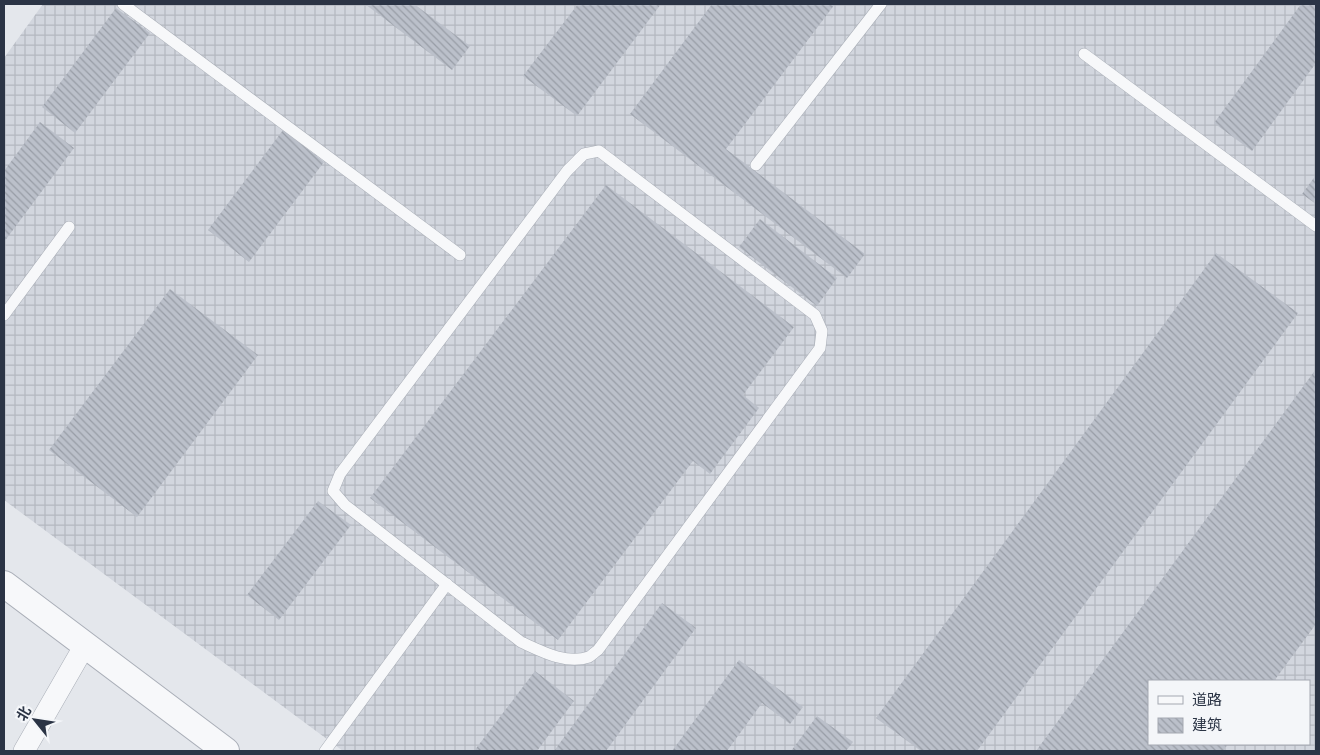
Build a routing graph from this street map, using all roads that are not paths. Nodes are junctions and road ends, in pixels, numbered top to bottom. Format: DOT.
graph roads {
  1 [pos="123,4"];
  2 [pos="880,4"];
  3 [pos="1084,54"];
  4 [pos="756,165"];
  5 [pos="1316,226"];
  6 [pos="68,227"];
  7 [pos="460,254"];
  8 [pos="4,315"];
  9 [pos="4,584"];
  10 [pos="448,584"];
  11 [pos="85,645"];
  12 [pos="24,751"];
  13 [pos="226,751"];
  14 [pos="325,751"];
  1 -- 7 [label="lane"];
  2 -- 4 [label="lane"];
  3 -- 5 [label="lane"];
  6 -- 8 [label="lane"];
  9 -- 11 [label="street"];
  10 -- 10 [label="lane"];
  10 -- 14 [label="lane"];
  11 -- 12 [label="street"];
  11 -- 13 [label="street"];
}
